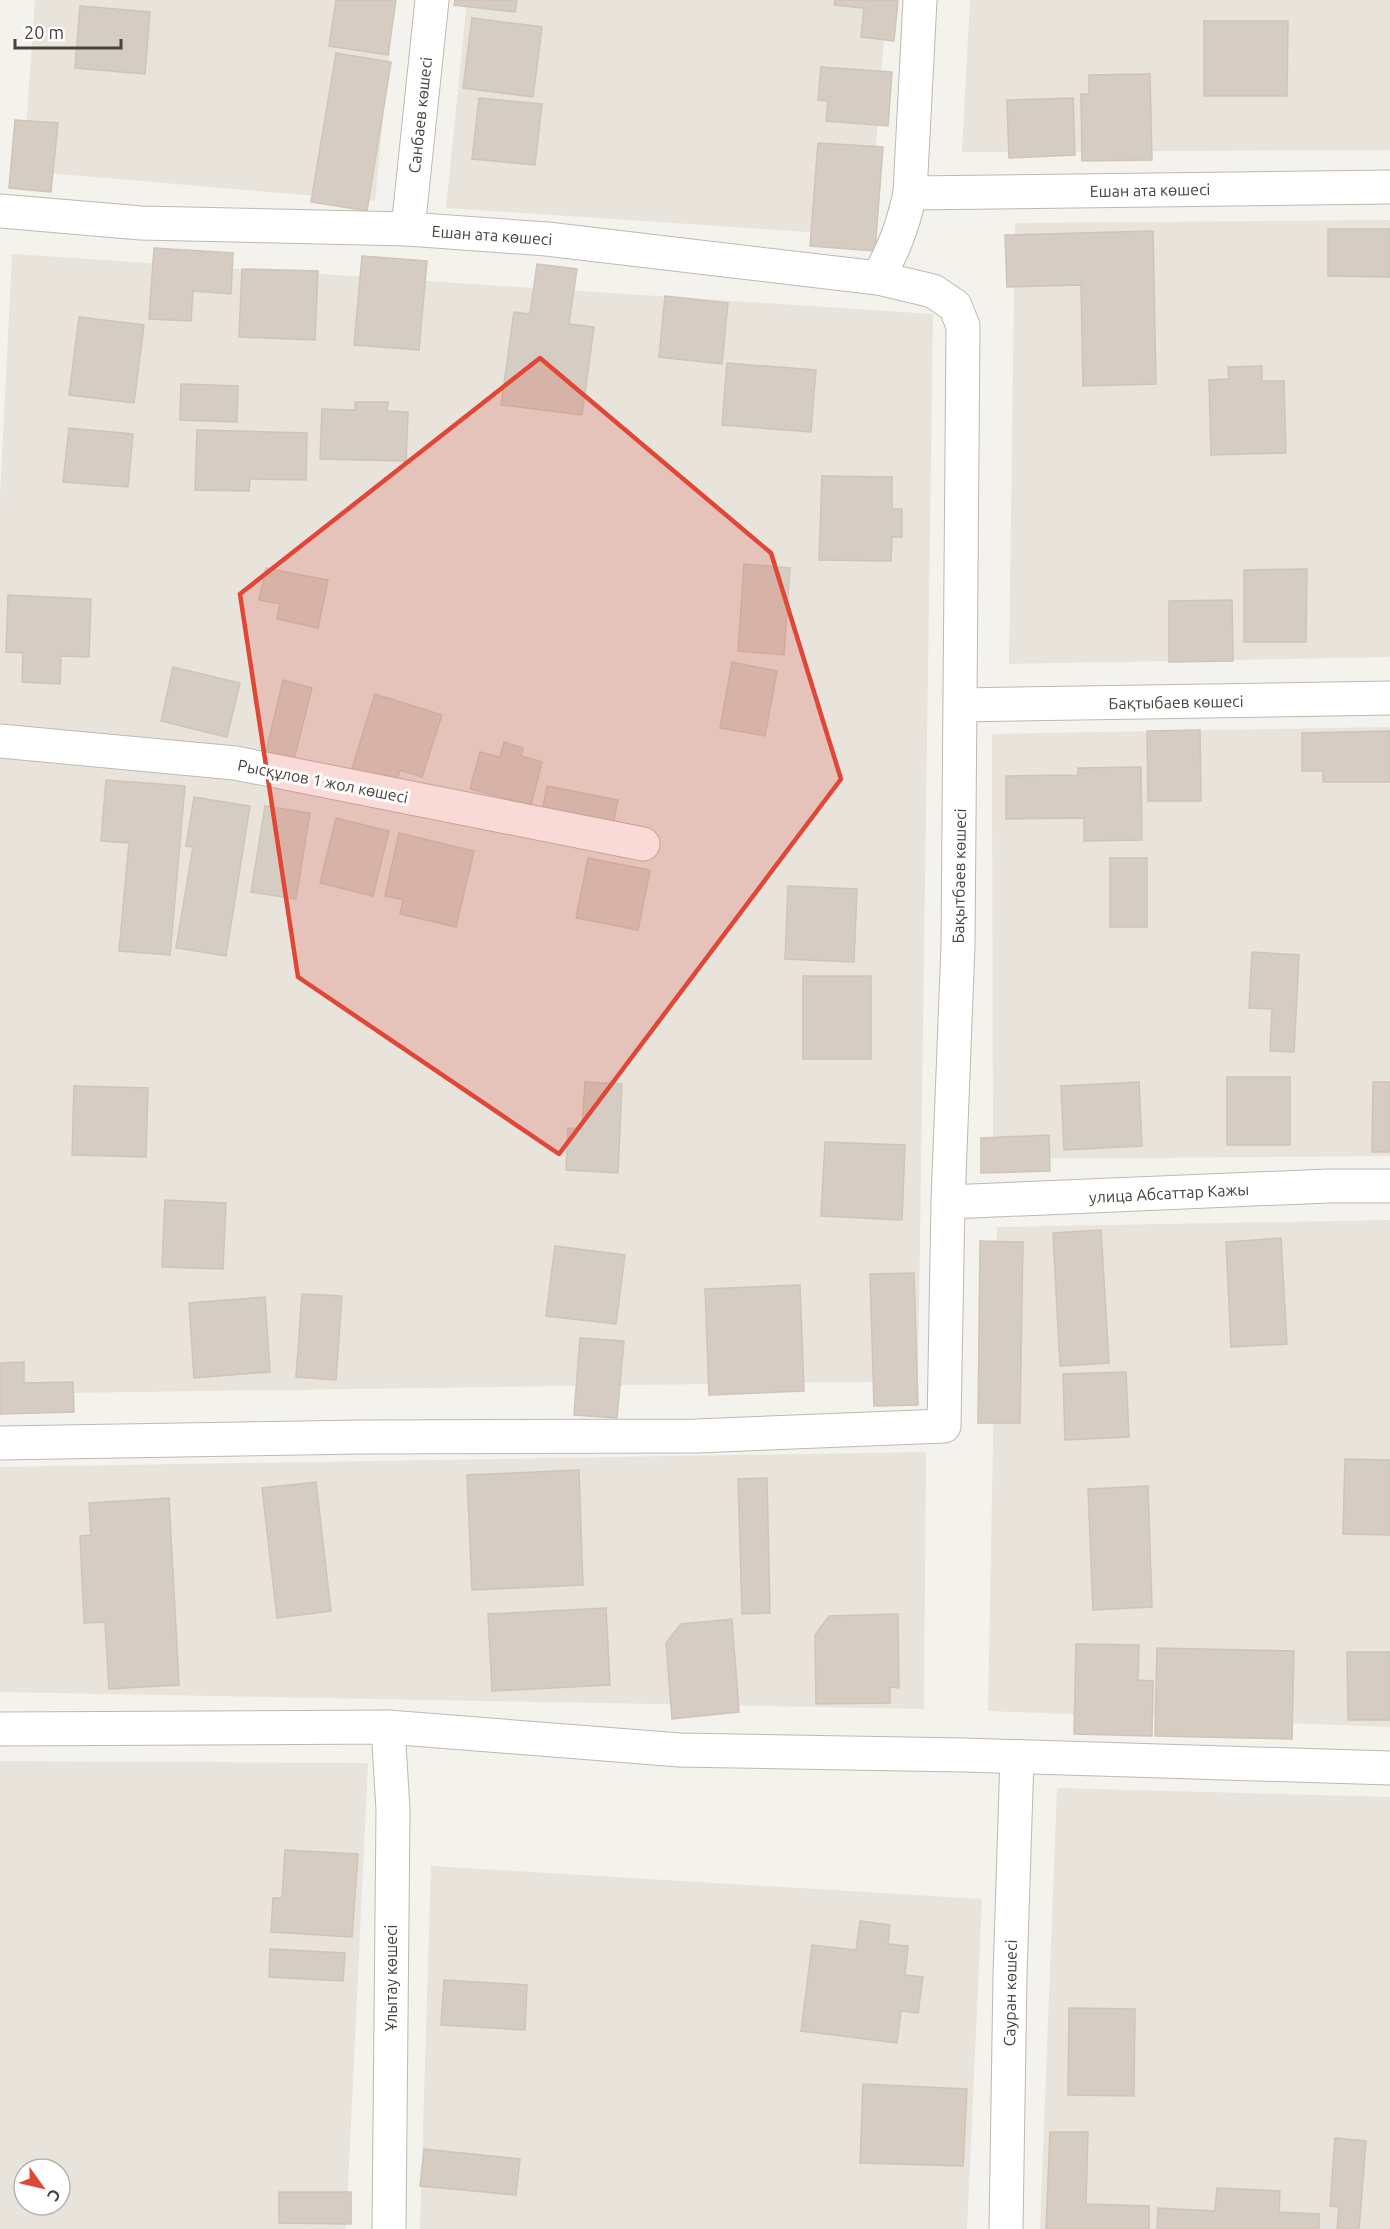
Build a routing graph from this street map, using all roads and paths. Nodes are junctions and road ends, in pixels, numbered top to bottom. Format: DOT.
graph roads {
  1 [pos="432,0"];
  2 [pos="920,0"];
  3 [pos="1390,187"];
  4 [pos="910,193"];
  5 [pos="0,211"];
  6 [pos="408,229"];
  7 [pos="878,278"];
  8 [pos="963,326"];
  9 [pos="1390,698"];
  10 [pos="961,705"];
  11 [pos="0,741"];
  12 [pos="643,843"];
  13 [pos="1390,1186"];
  14 [pos="948,1202"];
  15 [pos="0,1443"];
  16 [pos="388,1727"];
  17 [pos="0,1729"];
  18 [pos="1017,1758"];
  19 [pos="1390,1768"];
  20 [pos="389,2229"];
  21 [pos="1006,2229"];
  1 -- 6 [label="street, Санбаев көшесі"];
  2 -- 4 [label="street"];
  3 -- 4 [label="street, Ешан ата көшесі"];
  4 -- 7 [label="street"];
  5 -- 6 [label="street, Ешан ата көшесі"];
  6 -- 7 [label="street, Ешан ата көшесі"];
  7 -- 8 [label="street, Ешан ата көшесі"];
  8 -- 10 [label="street, Бақытбаев көшесі"];
  9 -- 10 [label="street, Бақтыбаев көшесі"];
  10 -- 14 [label="street, Бақытбаев көшесі"];
  11 -- 12 [label="street, Рысқұлов 1 жол көшесі"];
  13 -- 14 [label="street, улица Абсаттар Кажы"];
  14 -- 15 [label="street, Бақытбаев көшесі"];
  16 -- 17 [label="street"];
  16 -- 18 [label="street"];
  16 -- 20 [label="street, Ұлытау көшесі"];
  18 -- 19 [label="street"];
  18 -- 21 [label="street, Сауран көшесі"];
}
